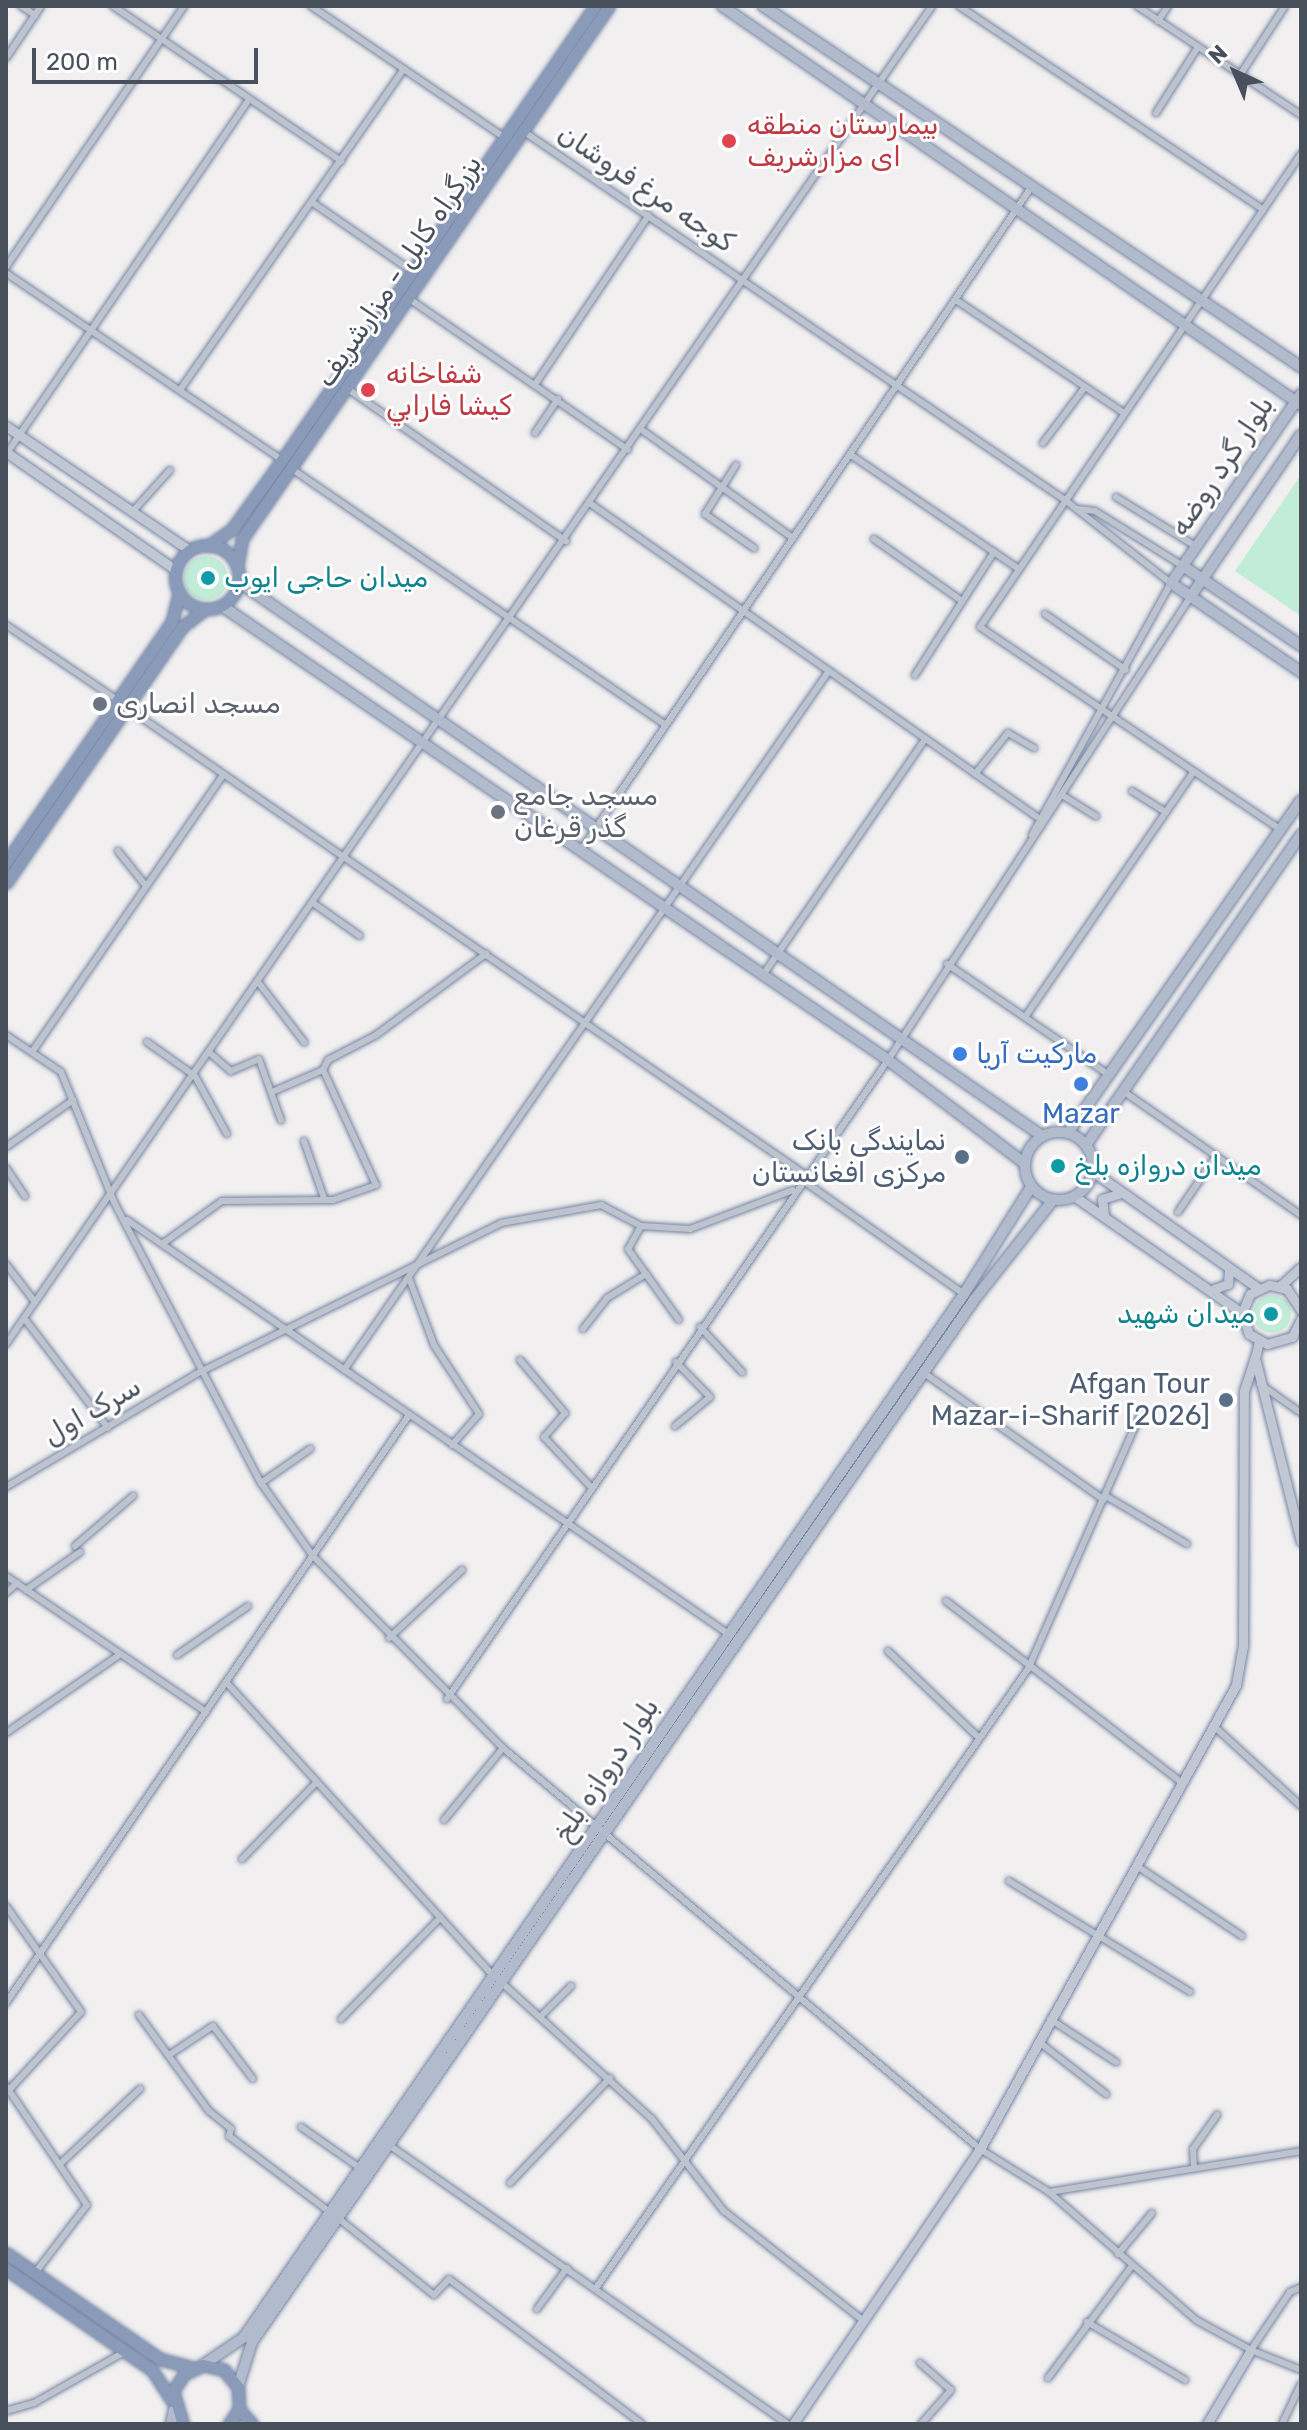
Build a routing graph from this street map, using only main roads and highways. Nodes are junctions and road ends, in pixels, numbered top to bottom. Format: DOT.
graph roads {
  1 [pos="595,6"];
  2 [pos="609,6"];
  3 [pos="722,6"];
  4 [pos="763,6"];
  5 [pos="1301,367"];
  6 [pos="1299,400"];
  7 [pos="1301,435"];
  8 [pos="208,546"];
  9 [pos="1183,566"];
  10 [pos="237,567"];
  11 [pos="1203,579"];
  12 [pos="239,582"];
  13 [pos="179,592"];
  14 [pos="1191,596"];
  15 [pos="222,606"];
  16 [pos="205,609"];
  17 [pos="1301,646"];
  18 [pos="1301,672"];
  19 [pos="122,704"];
  20 [pos="1301,800"];
  21 [pos="1301,834"];
  22 [pos="6,862"];
  23 [pos="6,883"];
  24 [pos="1068,1133"];
  25 [pos="1042,1136"];
  26 [pos="1086,1145"];
  27 [pos="1024,1163"];
  28 [pos="1031,1187"];
  29 [pos="1053,1200"];
  30 [pos="601,1830"];
  31 [pos="498,1980"];
  32 [pos="334,2215"];
  33 [pos="6,2253"];
  34 [pos="6,2269"];
  35 [pos="198,2367"];
  36 [pos="238,2387"];
  37 [pos="173,2406"];
  38 [pos="239,2409"];
  39 [pos="171,2424"];
  40 [pos="183,2424"];
  41 [pos="229,2424"];
  42 [pos="252,2424"];
  1 -- 8 [label="highway, بزرگراه کابل - مزارشریف"];
  2 -- 10 [label="highway, بزرگراه کابل - مزارشریف"];
  3 -- 6 [label="main road"];
  4 -- 5 [label="main road"];
  6 -- 9 [label="main road, بلوار گرد روضه"];
  7 -- 11 [label="main road, بلوار گرد روضه"];
  8 -- 10 [label="highway"];
  8 -- 13 [label="highway"];
  9 -- 11 [label="main road, بلوار گرد روضه"];
  9 -- 14 [label="main road, بلوار گرد روضه"];
  10 -- 12 [label="highway"];
  11 -- 14 [label="main road, بلوار گرد روضه"];
  11 -- 17 [label="main road, بلوار گرد روضه"];
  12 -- 15 [label="highway"];
  12 -- 25 [label="main road"];
  13 -- 16 [label="highway"];
  13 -- 19 [label="highway"];
  14 -- 18 [label="main road"];
  15 -- 16 [label="highway"];
  15 -- 27 [label="main road"];
  16 -- 19 [label="highway"];
  19 -- 22 [label="highway"];
  19 -- 23 [label="highway"];
  20 -- 24 [label="main road"];
  21 -- 26 [label="main road"];
  24 -- 25 [label="main road"];
  24 -- 26 [label="main road"];
  25 -- 27 [label="main road"];
  26 -- 29 [label="main road"];
  27 -- 28 [label="main road"];
  28 -- 29 [label="main road"];
  28 -- 30 [label="main road, بلوار دروازه بلخ"];
  29 -- 30 [label="main road, بلوار دروازه بلخ"];
  30 -- 31 [label="main road, بلوار دروازه بلخ"];
  31 -- 32 [label="main road, بلوار دروازه بلخ"];
  31 -- 32 [label="main road, بلوار دروازه بلخ"];
  32 -- 35 [label="main road, بلوار دروازه بلخ"];
  32 -- 36 [label="main road, بلوار دروازه بلخ"];
  33 -- 35 [label="highway"];
  34 -- 37 [label="highway"];
  35 -- 36 [label="highway"];
  35 -- 37 [label="highway"];
  36 -- 38 [label="highway"];
  37 -- 39 [label="main road"];
  37 -- 40 [label="highway"];
  38 -- 41 [label="highway"];
  38 -- 42 [label="highway"];
}
